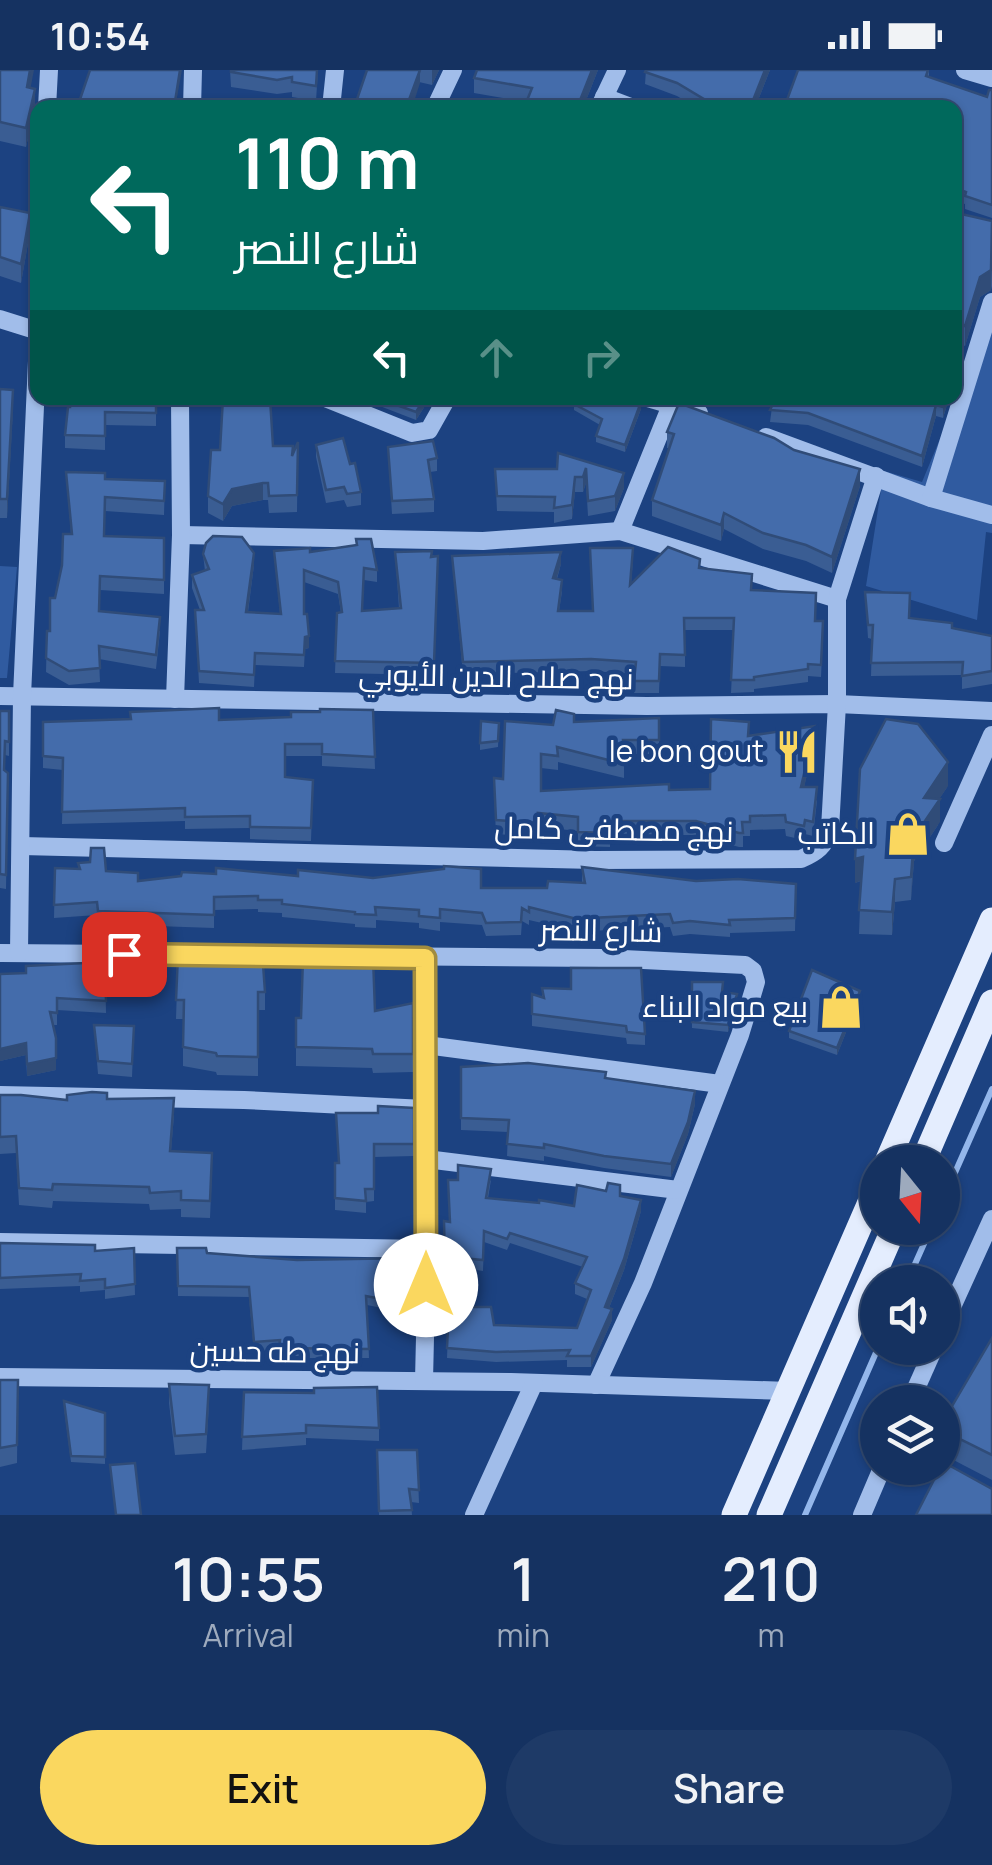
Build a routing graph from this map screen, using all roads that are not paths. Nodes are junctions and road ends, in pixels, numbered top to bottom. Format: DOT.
graph roads {
  1 [pos="49,70"];
  2 [pos="193,70"];
  3 [pos="336,70"];
  4 [pos="453,70"];
  5 [pos="617,70"];
  6 [pos="965,70"];
  7 [pos="992,78"];
  8 [pos="47,100"];
  9 [pos="192,100"];
  10 [pos="333,100"];
  11 [pos="439,100"];
  12 [pos="603,100"];
  13 [pos="992,302"];
  14 [pos="0,320"];
  15 [pos="30,328"];
  16 [pos="962,374"];
  17 [pos="35,405"];
  18 [pos="180,405"];
  19 [pos="343,405"];
  20 [pos="443,405"];
  21 [pos="671,405"];
  22 [pos="678,405"];
  23 [pos="954,405"];
  24 [pos="876,476"];
  25 [pos="931,498"];
  26 [pos="992,515"];
  27 [pos="620,531"];
  28 [pos="181,535"];
  29 [pos="837,599"];
  30 [pos="0,696"];
  31 [pos="22,696"];
  32 [pos="174,699"];
  33 [pos="837,704"];
  34 [pos="992,712"];
  35 [pos="992,735"];
  36 [pos="944,843"];
  37 [pos="22,846"];
  38 [pos="992,920"];
  39 [pos="9,953"];
  40 [pos="425,958"];
  41 [pos="992,1002"];
  42 [pos="426,1044"];
  43 [pos="720,1084"];
  44 [pos="0,1096"];
  45 [pos="424,1109"];
  46 [pos="894,1145"];
  47 [pos="929,1145"];
  48 [pos="426,1158"];
  49 [pos="678,1190"];
  50 [pos="992,1219"];
  51 [pos="860,1225"];
  52 [pos="0,1242"];
  53 [pos="887,1245"];
  54 [pos="427,1248"];
  55 [pos="960,1289"];
  56 [pos="0,1377"];
  57 [pos="424,1381"];
  58 [pos="534,1383"];
  59 [pos="596,1385"];
  60 [pos="788,1390"];
  61 [pos="875,1485"];
  62 [pos="474,1515"];
  63 [pos="734,1515"];
  64 [pos="769,1515"];
  65 [pos="862,1515"];
  1 -- 8 [label="street"];
  2 -- 9 [label="street"];
  3 -- 10 [label="street"];
  4 -- 11 [label="street"];
  5 -- 12 [label="street"];
  6 -- 7 [label="street"];
  13 -- 16 [label="street"];
  14 -- 15 [label="street"];
  17 -- 31 [label="street"];
  18 -- 28 [label="street"];
  19 -- 20 [label="street"];
  21 -- 27 [label="street"];
  22 -- 24 [label="street"];
  23 -- 25 [label="street"];
  24 -- 25 [label="street"];
  24 -- 29 [label="street, نهج مصطفى كامل"];
  25 -- 26 [label="street"];
  27 -- 28 [label="street"];
  27 -- 29 [label="street"];
  28 -- 32 [label="street"];
  29 -- 33 [label="street, نهج مصطفى كامل"];
  30 -- 31 [label="street, نهج صلاح الدين الأيوبي"];
  31 -- 32 [label="street, نهج صلاح الدين الأيوبي"];
  31 -- 37 [label="street"];
  32 -- 33 [label="street, نهج صلاح الدين الأيوبي"];
  33 -- 34 [label="street, نهج صلاح الدين الأيوبي"];
  33 -- 37 [label="street, نهج مصطفى كامل"];
  35 -- 36 [label="street"];
  37 -- 39 [label="street"];
  38 -- 46 [label="main road"];
  39 -- 40 [label="street, شارع النصر"];
  40 -- 42 [label="street"];
  40 -- 43 [label="street, شارع النصر"];
  41 -- 47 [label="main road"];
  42 -- 43 [label="street"];
  42 -- 45 [label="street"];
  43 -- 49 [label="street, شارع النصر"];
  44 -- 45 [label="street"];
  45 -- 48 [label="street"];
  48 -- 49 [label="street"];
  48 -- 54 [label="street"];
  49 -- 59 [label="street, شارع النصر"];
  50 -- 55 [label="street"];
  51 -- 60 [label="main road"];
  52 -- 54 [label="street"];
  53 -- 64 [label="main road"];
  54 -- 57 [label="street"];
  56 -- 57 [label="street, نهج طه حسين"];
  57 -- 58 [label="street, نهج طه حسين"];
  58 -- 59 [label="street, نهج طه حسين"];
  58 -- 62 [label="street"];
  59 -- 60 [label="street, نهج طه حسين"];
  60 -- 63 [label="main road"];
  61 -- 65 [label="street"];
}
